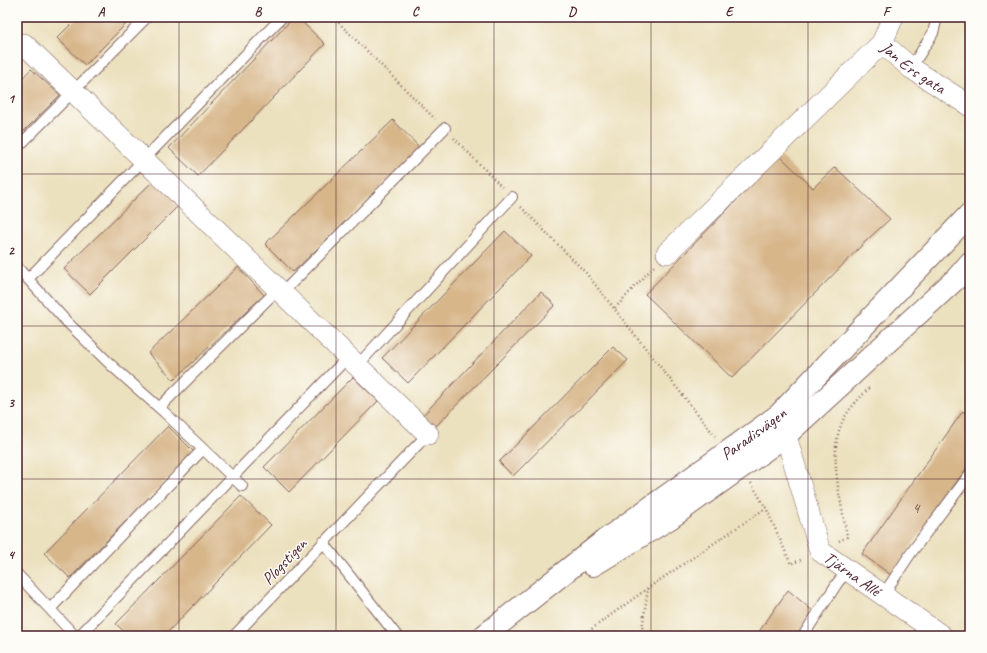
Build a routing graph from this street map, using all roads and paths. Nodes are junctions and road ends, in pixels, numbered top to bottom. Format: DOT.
graph roads {
  1 [pos="147,17"];
  2 [pos="282,17"];
  3 [pos="333,17"];
  4 [pos="893,17"];
  5 [pos="937,17"];
  6 [pos="882,43"];
  7 [pos="24,44"];
  8 [pos="911,68"];
  9 [pos="72,91"];
  10 [pos="970,106"];
  11 [pos="445,128"];
  12 [pos="17,148"];
  13 [pos="144,160"];
  14 [pos="512,197"];
  15 [pos="970,214"];
  16 [pos="667,253"];
  17 [pos="970,263"];
  18 [pos="17,267"];
  19 [pos="28,279"];
  20 [pos="280,291"];
  21 [pos="615,308"];
  22 [pos="353,362"];
  23 [pos="873,385"];
  24 [pos="160,407"];
  25 [pos="779,415"];
  26 [pos="428,434"];
  27 [pos="786,435"];
  28 [pos="717,438"];
  29 [pos="203,449"];
  30 [pos="970,474"];
  31 [pos="232,476"];
  32 [pos="750,481"];
  33 [pos="242,486"];
  34 [pos="766,508"];
  35 [pos="323,542"];
  36 [pos="820,551"];
  37 [pos="848,571"];
  38 [pos="17,574"];
  39 [pos="648,588"];
  40 [pos="883,595"];
  41 [pos="50,609"];
  42 [pos="505,618"];
  43 [pos="928,632"];
  44 [pos="75,636"];
  45 [pos="79,636"];
  46 [pos="234,636"];
  47 [pos="397,636"];
  48 [pos="484,636"];
  49 [pos="582,636"];
  50 [pos="641,636"];
  51 [pos="803,636"];
  1 -- 9 [label="lane"];
  2 -- 13 [label="lane"];
  3 -- 11 [label="path"];
  4 -- 6 [label="street, Jan Ers gata"];
  5 -- 8 [label="lane"];
  6 -- 8 [label="street, Jan Ers gata"];
  6 -- 16 [label="street"];
  7 -- 9 [label="street"];
  8 -- 10 [label="street, Jan Ers gata"];
  9 -- 12 [label="lane"];
  9 -- 13 [label="street"];
  11 -- 14 [label="path"];
  11 -- 20 [label="lane"];
  13 -- 19 [label="lane"];
  13 -- 20 [label="street"];
  14 -- 21 [label="path"];
  14 -- 22 [label="lane"];
  15 -- 25 [label="street, Paradisvägen"];
  16 -- 21 [label="path"];
  17 -- 27 [label="street, Paradisvägen"];
  18 -- 19 [label="lane"];
  19 -- 24 [label="lane"];
  20 -- 22 [label="street"];
  20 -- 24 [label="lane"];
  21 -- 28 [label="path"];
  22 -- 26 [label="street"];
  22 -- 31 [label="lane"];
  23 -- 36 [label="path"];
  24 -- 29 [label="lane"];
  25 -- 27 [label="street, Tjärna Allé"];
  25 -- 42 [label="street, Paradisvägen"];
  26 -- 35 [label="lane"];
  27 -- 36 [label="street, Tjärna Allé"];
  27 -- 42 [label="street, Paradisvägen"];
  29 -- 31 [label="lane"];
  29 -- 41 [label="lane"];
  30 -- 40 [label="lane"];
  31 -- 33 [label="lane"];
  31 -- 45 [label="lane"];
  32 -- 34 [label="path"];
  34 -- 36 [label="path"];
  34 -- 39 [label="path"];
  35 -- 46 [label="lane, Plogstigen"];
  35 -- 47 [label="lane, Plogstigen"];
  36 -- 37 [label="street, Tjärna Allé"];
  37 -- 40 [label="street, Tjärna Allé"];
  37 -- 51 [label="lane"];
  38 -- 41 [label="lane"];
  39 -- 49 [label="path"];
  39 -- 50 [label="path"];
  40 -- 43 [label="street, Tjärna Allé"];
  41 -- 44 [label="lane"];
  42 -- 48 [label="street, Paradisvägen"];
}
